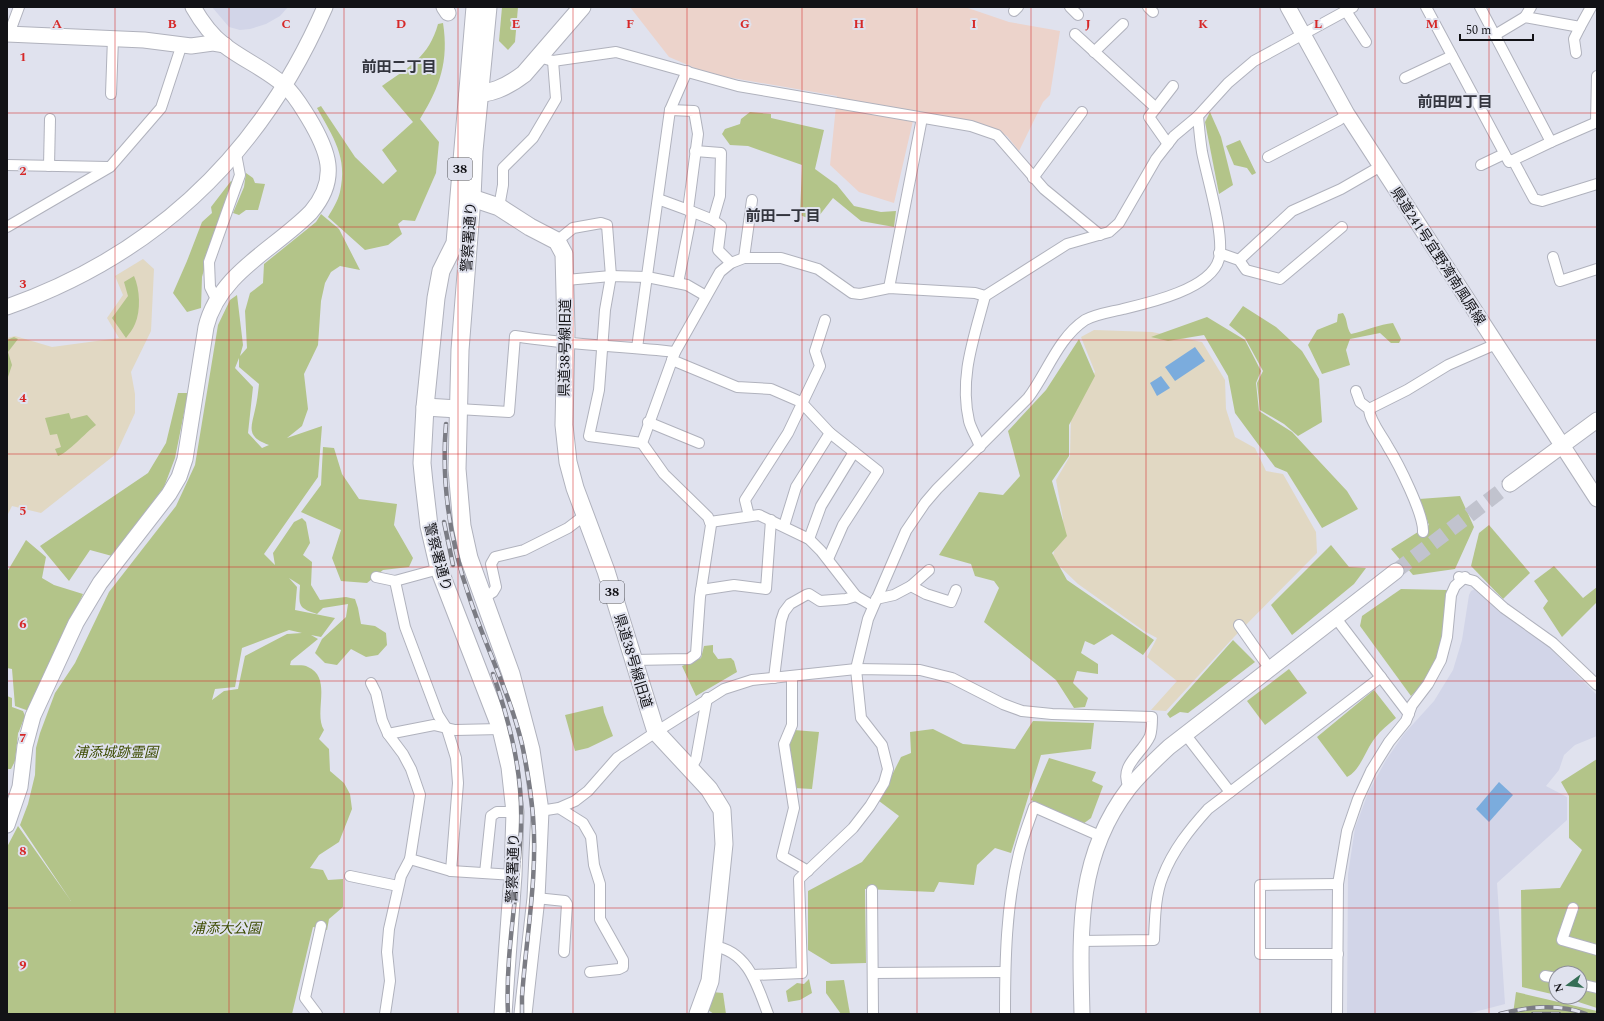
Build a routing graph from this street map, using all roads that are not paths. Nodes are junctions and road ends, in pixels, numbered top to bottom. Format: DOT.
graph roads {
  1 [pos="19,7"];
  2 [pos="325,7"];
  3 [pos="475,7"];
  4 [pos="488,7"];
  5 [pos="582,7"];
  6 [pos="1070,7"];
  7 [pos="1288,7"];
  8 [pos="1426,7"];
  9 [pos="1480,7"];
  10 [pos="1531,7"];
  11 [pos="1591,7"];
  12 [pos="1350,9"];
  13 [pos="197,13"];
  14 [pos="1078,15"];
  15 [pos="1526,18"];
  16 [pos="1123,24"];
  17 [pos="1580,27"];
  18 [pos="1075,34"];
  19 [pos="1303,35"];
  20 [pos="1495,35"];
  21 [pos="8,36"];
  22 [pos="113,38"];
  23 [pos="1366,42"];
  24 [pos="182,44"];
  25 [pos="225,45"];
  26 [pos="1094,52"];
  27 [pos="1576,53"];
  28 [pos="1452,56"];
  29 [pos="546,59"];
  30 [pos="687,71"];
  31 [pos="1597,76"];
  32 [pos="1406,78"];
  33 [pos="285,86"];
  34 [pos="1173,86"];
  35 [pos="111,94"];
  36 [pos="473,94"];
  37 [pos="1156,108"];
  38 [pos="670,110"];
  39 [pos="1082,112"];
  40 [pos="1347,114"];
  41 [pos="1198,116"];
  42 [pos="922,118"];
  43 [pos="50,120"];
  44 [pos="1596,122"];
  45 [pos="1551,142"];
  46 [pos="1168,144"];
  47 [pos="695,151"];
  48 [pos="236,154"];
  49 [pos="1504,154"];
  50 [pos="1268,157"];
  51 [pos="1513,160"];
  52 [pos="7,165"];
  53 [pos="1481,165"];
  54 [pos="49,166"];
  55 [pos="1381,166"];
  56 [pos="110,167"];
  57 [pos="1034,178"];
  58 [pos="1597,184"];
  59 [pos="472,198"];
  60 [pos="658,199"];
  61 [pos="752,200"];
  62 [pos="499,208"];
  63 [pos="690,211"];
  64 [pos="712,220"];
  65 [pos="7,227"];
  66 [pos="1342,227"];
  67 [pos="1100,235"];
  68 [pos="557,241"];
  69 [pos="1219,253"];
  70 [pos="1553,256"];
  71 [pos="744,258"];
  72 [pos="1239,260"];
  73 [pos="730,263"];
  74 [pos="1597,269"];
  75 [pos="611,276"];
  76 [pos="647,277"];
  77 [pos="566,280"];
  78 [pos="678,283"];
  79 [pos="889,288"];
  80 [pos="706,296"];
  81 [pos="985,296"];
  82 [pos="216,299"];
  83 [pos="7,307"];
  84 [pos="825,320"];
  85 [pos="564,343"];
  86 [pos="1496,344"];
  87 [pos="601,347"];
  88 [pos="637,348"];
  89 [pos="674,356"];
  90 [pos="1356,391"];
  91 [pos="802,402"];
  92 [pos="425,407"];
  93 [pos="458,409"];
  94 [pos="1369,409"];
  95 [pos="1597,420"];
  96 [pos="648,422"];
  97 [pos="830,433"];
  98 [pos="642,443"];
  99 [pos="699,444"];
  100 [pos="1562,444"];
  101 [pos="980,447"];
  102 [pos="854,452"];
  103 [pos="1510,484"];
  104 [pos="1597,499"];
  105 [pos="585,515"];
  106 [pos="749,516"];
  107 [pos="771,520"];
  108 [pos="710,522"];
  109 [pos="784,526"];
  110 [pos="1423,532"];
  111 [pos="809,539"];
  112 [pos="828,559"];
  113 [pos="439,569"];
  114 [pos="929,570"];
  115 [pos="1396,571"];
  116 [pos="376,577"];
  117 [pos="395,581"];
  118 [pos="911,586"];
  119 [pos="701,590"];
  120 [pos="956,590"];
  121 [pos="856,596"];
  122 [pos="483,598"];
  123 [pos="875,602"];
  124 [pos="1336,617"];
  125 [pos="1239,625"];
  126 [pos="633,660"];
  127 [pos="1270,668"];
  128 [pos="856,669"];
  129 [pos="792,676"];
  130 [pos="1381,677"];
  131 [pos="774,678"];
  132 [pos="371,683"];
  133 [pos="1597,685"];
  134 [pos="707,698"];
  135 [pos="1409,714"];
  136 [pos="447,729"];
  137 [pos="502,729"];
  138 [pos="656,732"];
  139 [pos="388,734"];
  140 [pos="1185,734"];
  141 [pos="691,768"];
  142 [pos="1129,787"];
  143 [pos="1230,792"];
  144 [pos="559,808"];
  145 [pos="540,811"];
  146 [pos="515,812"];
  147 [pos="7,825"];
  148 [pos="1100,836"];
  149 [pos="410,859"];
  150 [pos="451,871"];
  151 [pos="808,871"];
  152 [pos="485,873"];
  153 [pos="513,875"];
  154 [pos="350,876"];
  155 [pos="1338,884"];
  156 [pos="398,886"];
  157 [pos="872,890"];
  158 [pos="536,898"];
  159 [pos="1573,908"];
  160 [pos="321,926"];
  161 [pos="1080,941"];
  162 [pos="713,946"];
  163 [pos="1597,950"];
  164 [pos="564,952"];
  165 [pos="1338,954"];
  166 [pos="590,972"];
  167 [pos="1005,972"];
  168 [pos="873,973"];
  169 [pos="753,975"];
  170 [pos="1545,976"];
  171 [pos="1548,977"];
  172 [pos="317,1014"];
  173 [pos="385,1014"];
  174 [pos="503,1014"];
  175 [pos="523,1014"];
  176 [pos="698,1014"];
  177 [pos="768,1014"];
  178 [pos="873,1014"];
  179 [pos="1005,1014"];
  180 [pos="1082,1014"];
  181 [pos="1337,1014"];
  1 -- 21 [label="street"];
  2 -- 33 [label="street"];
  3 -- 36 [label="main road, 38"];
  4 -- 36 [label="main road, 38"];
  5 -- 29 [label="main road"];
  6 -- 14 [label="street"];
  7 -- 19 [label="street, 県道241号宜野湾南風原線"];
  8 -- 28 [label="street"];
  9 -- 20 [label="street"];
  10 -- 15 [label="street"];
  11 -- 17 [label="street"];
  12 -- 19 [label="street"];
  12 -- 23 [label="street"];
  13 -- 24 [label="street"];
  13 -- 25 [label="street"];
  15 -- 17 [label="street"];
  15 -- 20 [label="street"];
  16 -- 26 [label="street"];
  17 -- 27 [label="street"];
  18 -- 26 [label="street"];
  19 -- 40 [label="street, 県道241号宜野湾南風原線"];
  19 -- 41 [label="street"];
  20 -- 45 [label="street"];
  21 -- 22 [label="street"];
  22 -- 24 [label="street"];
  22 -- 35 [label="street"];
  24 -- 25 [label="street"];
  24 -- 56 [label="street"];
  25 -- 33 [label="street"];
  26 -- 37 [label="street"];
  28 -- 32 [label="street"];
  28 -- 49 [label="street"];
  29 -- 30 [label="street"];
  29 -- 36 [label="main road"];
  29 -- 62 [label="street"];
  30 -- 38 [label="street"];
  30 -- 42 [label="street"];
  31 -- 44 [label="street"];
  33 -- 48 [label="street"];
  33 -- 82 [label="street"];
  34 -- 37 [label="street"];
  36 -- 59 [label="main road, 警察署通り / 38"];
  36 -- 92 [label="main road, 警察署通り / 38"];
  37 -- 46 [label="street"];
  38 -- 47 [label="street"];
  38 -- 60 [label="street"];
  39 -- 57 [label="street"];
  40 -- 50 [label="street"];
  40 -- 55 [label="street, 県道241号宜野湾南風原線"];
  41 -- 46 [label="street"];
  41 -- 69 [label="street"];
  42 -- 57 [label="street"];
  42 -- 79 [label="street"];
  43 -- 54 [label="street"];
  44 -- 45 [label="street"];
  45 -- 51 [label="street"];
  46 -- 67 [label="street"];
  47 -- 63 [label="street"];
  47 -- 64 [label="street"];
  48 -- 82 [label="street"];
  48 -- 83 [label="street"];
  49 -- 51 [label="street"];
  49 -- 53 [label="street"];
  51 -- 58 [label="street"];
  52 -- 54 [label="street"];
  54 -- 56 [label="street"];
  55 -- 72 [label="street"];
  55 -- 86 [label="street, 県道241号宜野湾南風原線"];
  56 -- 65 [label="street"];
  57 -- 67 [label="street"];
  59 -- 62 [label="main road, 38"];
  59 -- 93 [label="main road, 警察署通り / 38"];
  60 -- 63 [label="street"];
  60 -- 76 [label="street"];
  61 -- 71 [label="street"];
  62 -- 68 [label="main road, 38"];
  63 -- 64 [label="street"];
  63 -- 78 [label="street"];
  64 -- 73 [label="street"];
  66 -- 72 [label="street"];
  67 -- 81 [label="street"];
  68 -- 75 [label="street"];
  68 -- 77 [label="main road, 県道38号線旧道 / 38"];
  69 -- 72 [label="street"];
  69 -- 101 [label="street"];
  70 -- 74 [label="street"];
  71 -- 73 [label="street"];
  71 -- 79 [label="street"];
  73 -- 80 [label="street"];
  75 -- 76 [label="street"];
  75 -- 77 [label="street"];
  75 -- 87 [label="street"];
  76 -- 78 [label="street"];
  76 -- 88 [label="street"];
  77 -- 85 [label="main road, 県道38号線旧道 / 38"];
  78 -- 80 [label="street"];
  79 -- 81 [label="street"];
  80 -- 89 [label="street"];
  81 -- 101 [label="street"];
  82 -- 147 [label="street"];
  84 -- 91 [label="street"];
  85 -- 87 [label="street"];
  85 -- 93 [label="street"];
  85 -- 105 [label="main road, 県道38号線旧道 / 38"];
  86 -- 94 [label="street"];
  86 -- 100 [label="street, 県道241号宜野湾南風原線"];
  87 -- 88 [label="street"];
  87 -- 98 [label="street"];
  88 -- 89 [label="street"];
  89 -- 91 [label="street"];
  89 -- 96 [label="street"];
  90 -- 94 [label="street"];
  91 -- 97 [label="street"];
  91 -- 106 [label="street"];
  92 -- 93 [label="main road"];
  92 -- 113 [label="main road, 警察署通り / 38"];
  93 -- 122 [label="main road, 警察署通り / 38"];
  94 -- 110 [label="street"];
  95 -- 100 [label="street"];
  96 -- 98 [label="street"];
  96 -- 99 [label="street"];
  97 -- 102 [label="street"];
  97 -- 109 [label="street"];
  98 -- 108 [label="street"];
  100 -- 103 [label="street"];
  100 -- 104 [label="street, 県道241号宜野湾南風原線"];
  101 -- 123 [label="street"];
  102 -- 111 [label="street"];
  102 -- 112 [label="street"];
  105 -- 122 [label="street"];
  105 -- 126 [label="main road, 県道38号線旧道 / 38"];
  106 -- 107 [label="street"];
  106 -- 108 [label="street"];
  107 -- 109 [label="street"];
  107 -- 119 [label="street"];
  108 -- 119 [label="street"];
  109 -- 111 [label="street"];
  111 -- 112 [label="street"];
  112 -- 121 [label="street"];
  113 -- 117 [label="street"];
  113 -- 137 [label="main road, 警察署通り / 38"];
  114 -- 118 [label="street"];
  115 -- 124 [label="street"];
  116 -- 117 [label="street"];
  117 -- 136 [label="street"];
  118 -- 120 [label="street"];
  118 -- 123 [label="street"];
  119 -- 126 [label="street"];
  121 -- 123 [label="street"];
  121 -- 131 [label="street"];
  122 -- 145 [label="main road, 警察署通り / 38"];
  123 -- 128 [label="street"];
  124 -- 127 [label="street"];
  124 -- 130 [label="street"];
  125 -- 127 [label="street"];
  126 -- 138 [label="main road, 県道38号線旧道 / 38"];
  127 -- 140 [label="street"];
  128 -- 129 [label="street"];
  128 -- 142 [label="street"];
  128 -- 151 [label="street"];
  129 -- 131 [label="street"];
  129 -- 151 [label="street"];
  130 -- 135 [label="street"];
  130 -- 143 [label="street"];
  131 -- 134 [label="street"];
  132 -- 139 [label="street"];
  133 -- 135 [label="street"];
  134 -- 138 [label="street"];
  134 -- 141 [label="street"];
  135 -- 155 [label="street"];
  136 -- 137 [label="street"];
  136 -- 139 [label="street"];
  136 -- 150 [label="street"];
  137 -- 146 [label="main road, 警察署通り / 38"];
  138 -- 141 [label="main road, 県道38号線旧道 / 38"];
  138 -- 144 [label="street"];
  139 -- 149 [label="street"];
  140 -- 142 [label="street"];
  140 -- 143 [label="street"];
  141 -- 162 [label="main road, 県道38号線旧道 / 38"];
  142 -- 148 [label="street"];
  143 -- 161 [label="street"];
  144 -- 145 [label="street"];
  144 -- 166 [label="street"];
  145 -- 158 [label="main road, 警察署通り / 38"];
  146 -- 152 [label="street"];
  146 -- 153 [label="main road, 警察署通り / 38"];
  148 -- 161 [label="street"];
  148 -- 167 [label="street"];
  149 -- 150 [label="street"];
  149 -- 156 [label="street"];
  150 -- 152 [label="street"];
  151 -- 169 [label="street"];
  152 -- 153 [label="street"];
  153 -- 174 [label="main road, 警察署通り / 38"];
  154 -- 156 [label="street"];
  155 -- 165 [label="street"];
  155 -- 165 [label="street"];
  156 -- 173 [label="street"];
  157 -- 168 [label="street"];
  158 -- 164 [label="street"];
  158 -- 175 [label="main road, 警察署通り / 38"];
  159 -- 163 [label="street"];
  160 -- 172 [label="street"];
  161 -- 180 [label="street"];
  162 -- 169 [label="street"];
  162 -- 176 [label="main road, 県道38号線旧道 / 38"];
  165 -- 181 [label="street"];
  167 -- 168 [label="street"];
  167 -- 179 [label="street"];
  168 -- 178 [label="street"];
  169 -- 177 [label="street"];
  170 -- 171 [label="street"];
}
